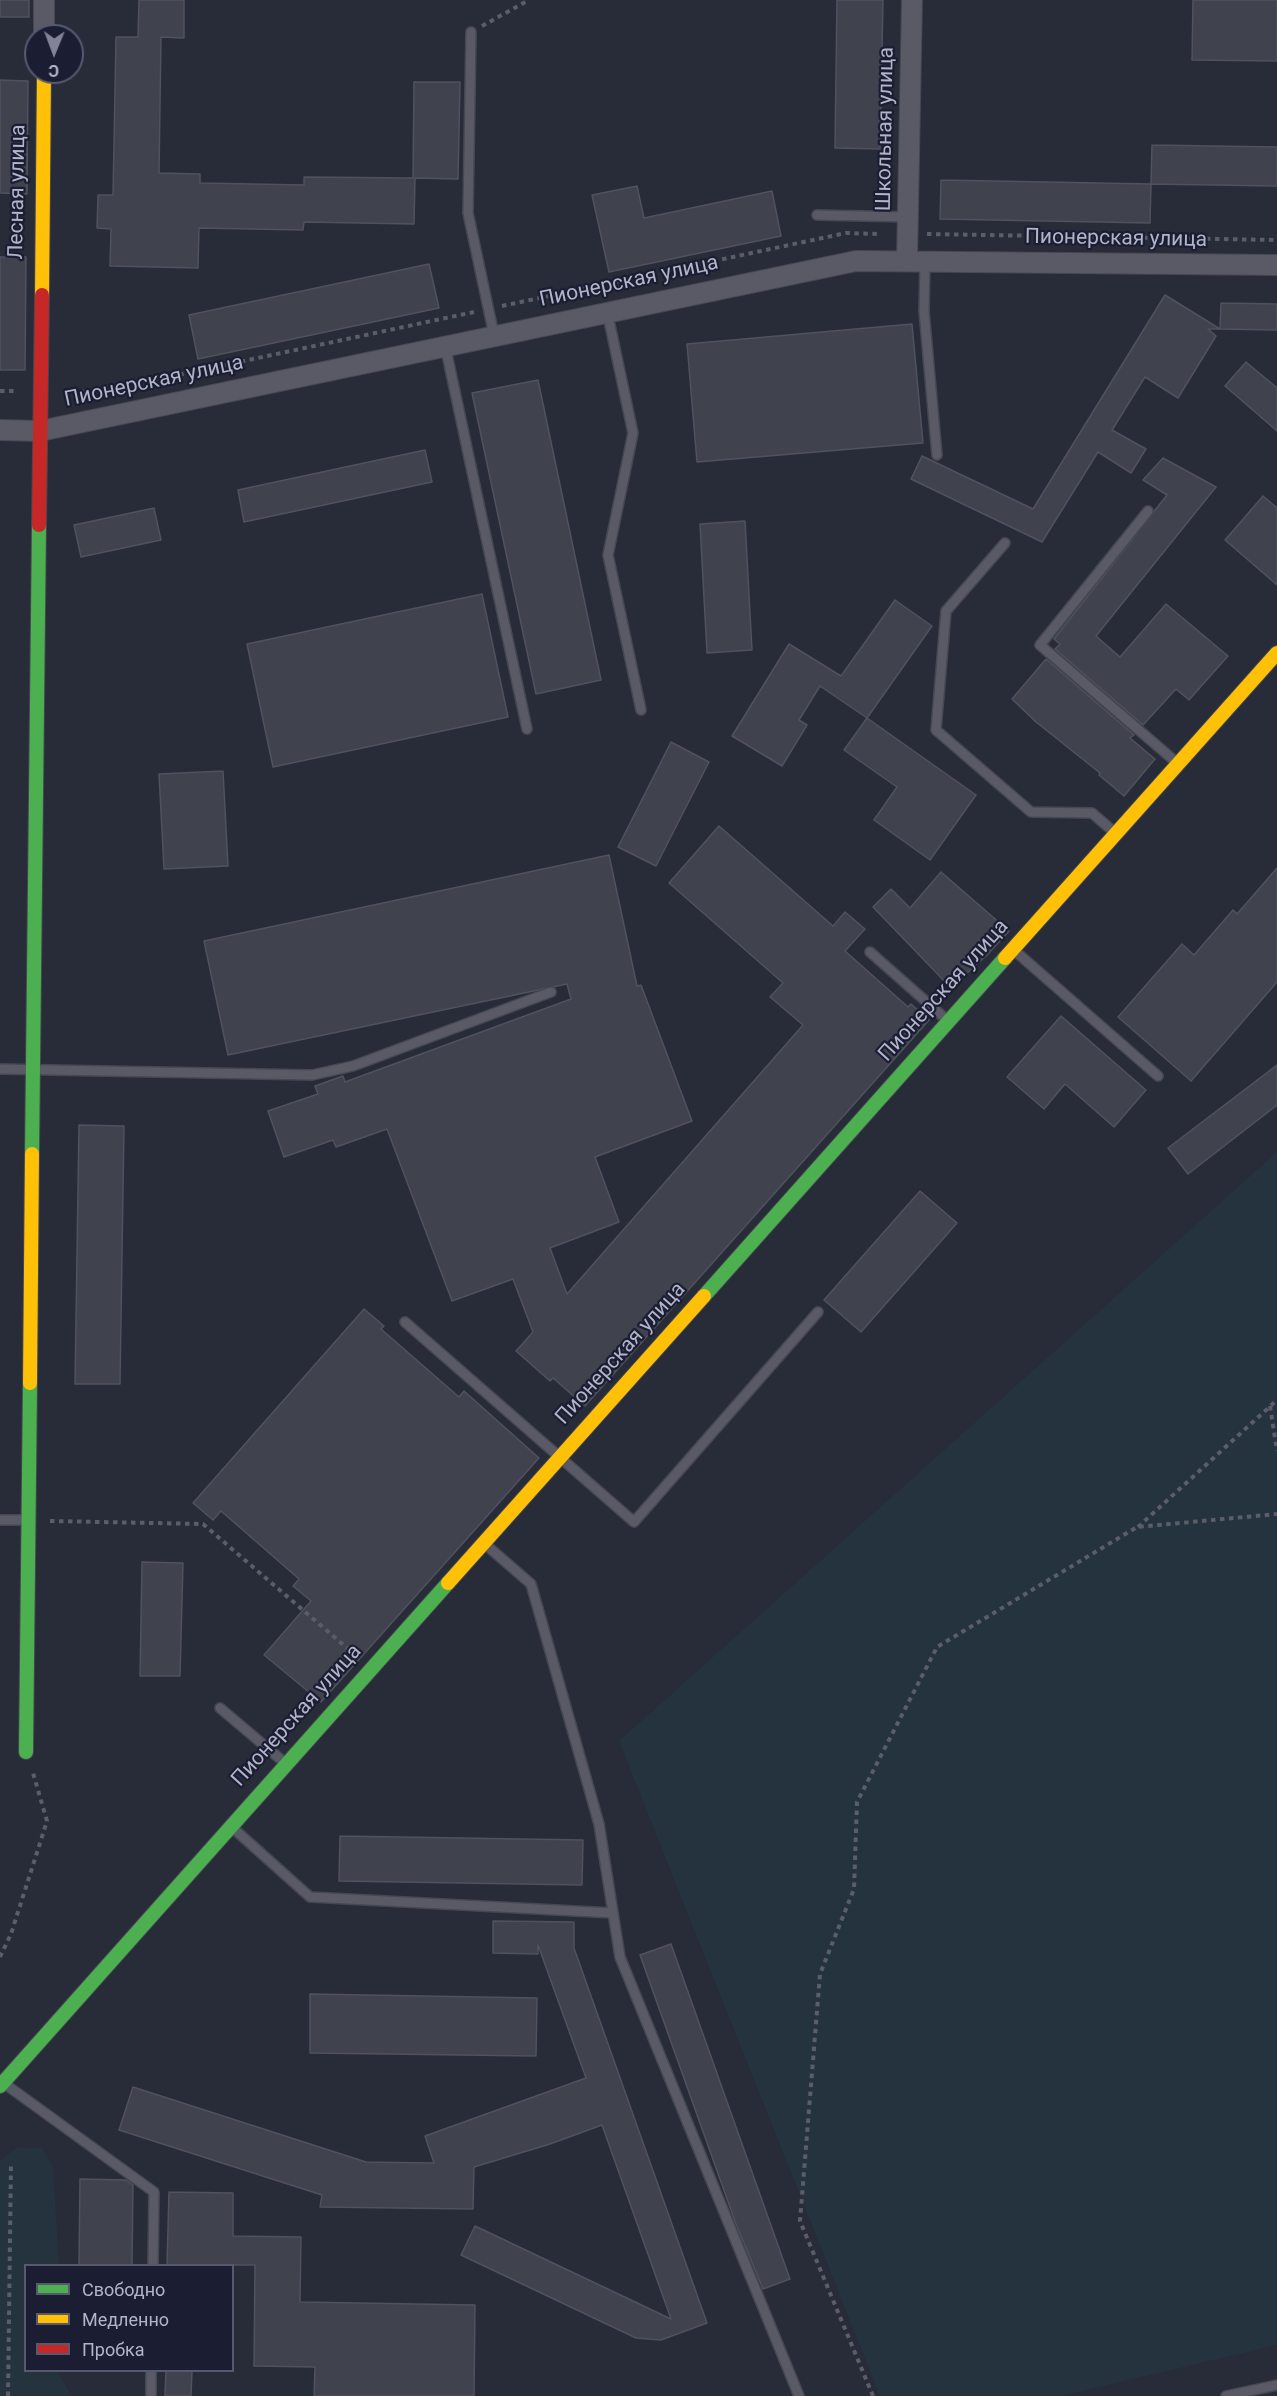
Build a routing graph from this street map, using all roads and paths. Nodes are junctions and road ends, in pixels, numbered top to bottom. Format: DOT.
graph roads {
  1 [pos="45,0"];
  2 [pos="529,0"];
  3 [pos="912,0"];
  4 [pos="44,24"];
  5 [pos="471,32"];
  6 [pos="44,84"];
  7 [pos="818,215"];
  8 [pos="908,217"];
  9 [pos="916,260"];
  10 [pos="1277,265"];
  11 [pos="607,311"];
  12 [pos="494,335"];
  13 [pos="445,345"];
  14 [pos="0,430"];
  15 [pos="40,431"];
  16 [pos="937,455"];
  17 [pos="1148,511"];
  18 [pos="1005,543"];
  19 [pos="1277,653"];
  20 [pos="641,710"];
  21 [pos="527,729"];
  22 [pos="1178,764"];
  23 [pos="1116,834"];
  24 [pos="1013,949"];
  25 [pos="870,952"];
  26 [pos="551,992"];
  27 [pos="949,1022"];
  28 [pos="0,1069"];
  29 [pos="33,1070"];
  30 [pos="1158,1076"];
  31 [pos="818,1312"];
  32 [pos="405,1322"];
  33 [pos="1277,1400"];
  34 [pos="1270,1406"];
  35 [pos="1277,1451"];
  36 [pos="560,1458"];
  37 [pos="1277,1514"];
  38 [pos="0,1520"];
  39 [pos="28,1521"];
  40 [pos="1137,1527"];
  41 [pos="484,1543"];
  42 [pos="372,1668"];
  43 [pos="220,1708"];
  44 [pos="26,1752"];
  45 [pos="286,1765"];
  46 [pos="231,1826"];
  47 [pos="613,1913"];
  48 [pos="0,1957"];
  49 [pos="2,2084"];
  50 [pos="11,2162"];
  51 [pos="153,2264"];
  52 [pos="151,2372"];
  53 [pos="1277,2385"];
  54 [pos="8,2396"];
  55 [pos="151,2396"];
  56 [pos="799,2396"];
  57 [pos="873,2396"];
  58 [pos="1226,2396"];
  1 -- 4 [label="street"];
  2 -- 5 [label="path"];
  3 -- 8 [label="street, Школьная улица"];
  5 -- 12 [label="lane"];
  6 -- 15 [label="street, Лесная улица"];
  7 -- 8 [label="lane"];
  8 -- 9 [label="street, Школьная улица"];
  9 -- 10 [label="street, Пионерская улица"];
  9 -- 11 [label="street, Пионерская улица"];
  9 -- 16 [label="lane"];
  11 -- 12 [label="street, Пионерская улица"];
  11 -- 20 [label="lane"];
  12 -- 13 [label="street, Пионерская улица"];
  13 -- 15 [label="street, Пионерская улица"];
  13 -- 21 [label="lane"];
  14 -- 15 [label="street, Пионерская улица"];
  15 -- 29 [label="street, Лесная улица"];
  17 -- 22 [label="lane"];
  18 -- 23 [label="lane"];
  19 -- 22 [label="street, Пионерская улица"];
  22 -- 23 [label="street, Пионерская улица"];
  23 -- 24 [label="street, Пионерская улица"];
  24 -- 27 [label="street, Пионерская улица"];
  24 -- 30 [label="lane"];
  25 -- 27 [label="lane"];
  26 -- 29 [label="lane"];
  27 -- 36 [label="street, Пионерская улица"];
  28 -- 29 [label="lane"];
  29 -- 39 [label="street, Лесная улица"];
  31 -- 36 [label="lane"];
  32 -- 36 [label="lane"];
  33 -- 34 [label="path"];
  34 -- 35 [label="path"];
  34 -- 40 [label="path"];
  36 -- 41 [label="street, Пионерская улица"];
  37 -- 40 [label="path"];
  38 -- 39 [label="lane"];
  39 -- 42 [label="path"];
  39 -- 44 [label="street, Лесная улица"];
  40 -- 57 [label="path"];
  41 -- 42 [label="street, Пионерская улица"];
  41 -- 47 [label="lane"];
  42 -- 45 [label="street, Пионерская улица"];
  43 -- 45 [label="lane"];
  44 -- 48 [label="path"];
  45 -- 46 [label="street, Пионерская улица"];
  46 -- 47 [label="lane"];
  46 -- 49 [label="street, Пионерская улица"];
  47 -- 56 [label="lane"];
  49 -- 51 [label="lane"];
  50 -- 54 [label="path"];
  52 -- 55 [label="lane"];
  53 -- 58 [label="lane"];
}
